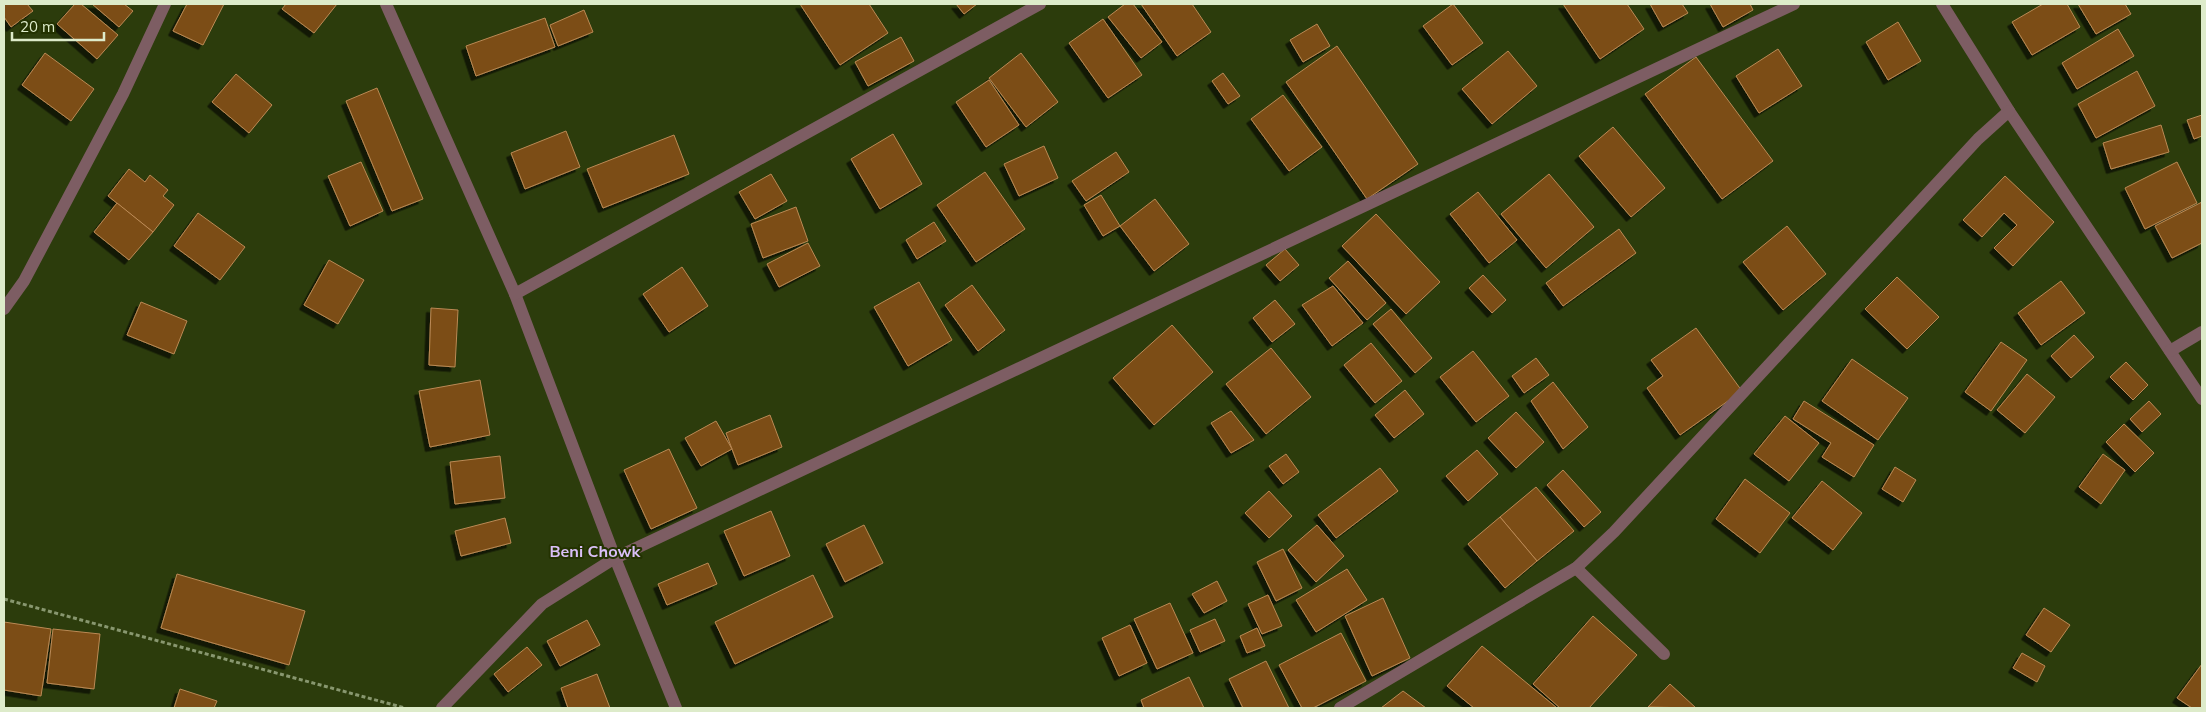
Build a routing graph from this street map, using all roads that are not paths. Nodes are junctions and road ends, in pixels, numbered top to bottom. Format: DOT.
graph roads {
  1 [pos="165,4"];
  2 [pos="386,4"];
  3 [pos="1040,4"];
  4 [pos="1794,4"];
  5 [pos="1947,5"];
  6 [pos="2009,111"];
  7 [pos="515,294"];
  8 [pos="4,309"];
  9 [pos="2202,332"];
  10 [pos="2170,351"];
  11 [pos="2202,398"];
  12 [pos="615,558"];
  13 [pos="1576,568"];
  14 [pos="1664,654"];
  15 [pos="442,708"];
  16 [pos="676,708"];
  17 [pos="1340,708"];
  1 -- 8 [label="street"];
  2 -- 7 [label="street"];
  3 -- 7 [label="street"];
  4 -- 12 [label="street"];
  5 -- 6 [label="street"];
  6 -- 10 [label="street"];
  6 -- 13 [label="street"];
  7 -- 12 [label="street"];
  9 -- 10 [label="street"];
  10 -- 11 [label="street"];
  12 -- 15 [label="street"];
  12 -- 16 [label="street"];
  13 -- 14 [label="street"];
  13 -- 17 [label="street"];
}
